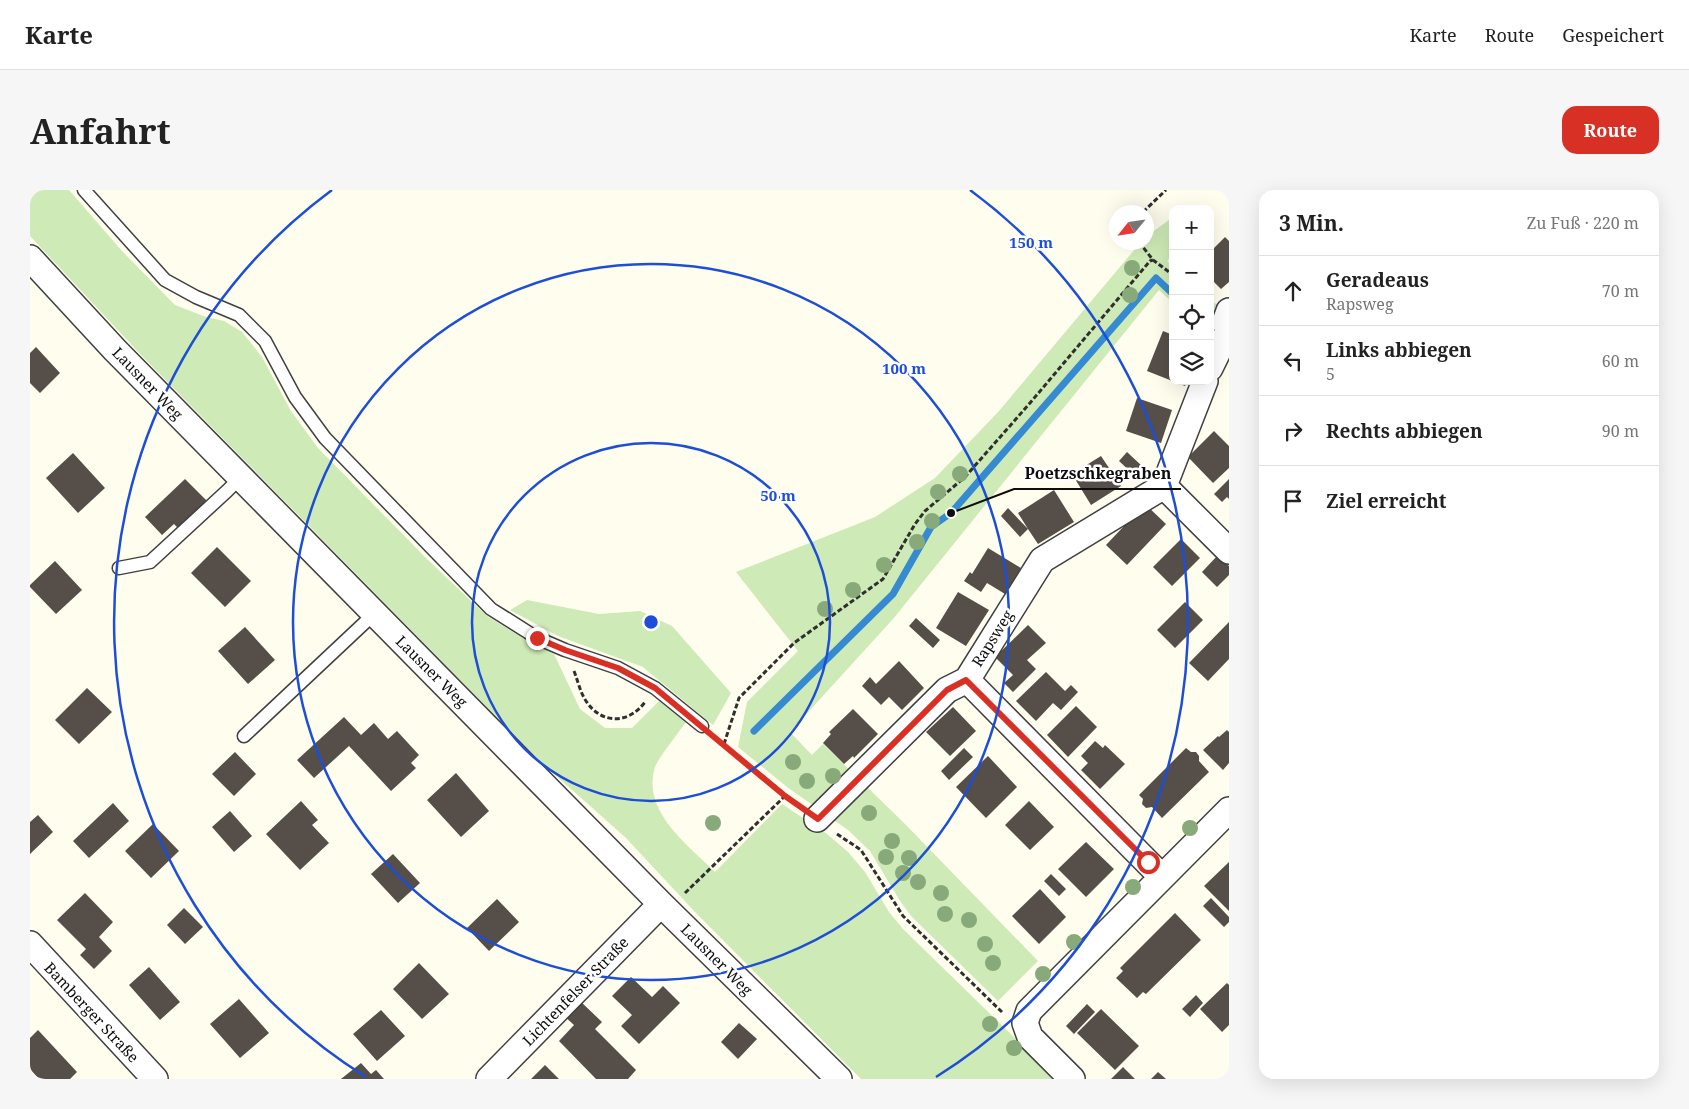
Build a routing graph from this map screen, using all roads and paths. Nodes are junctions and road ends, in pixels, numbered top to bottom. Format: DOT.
graph roads {
  1 [pos="84,190"];
  2 [pos="1166,190"];
  3 [pos="1150,205"];
  4 [pos="1145,250"];
  5 [pos="30,258"];
  6 [pos="1153,260"];
  7 [pos="1169,272"];
  8 [pos="1229,312"];
  9 [pos="1214,360"];
  10 [pos="1203,385"];
  11 [pos="241,477"];
  12 [pos="1164,486"];
  13 [pos="1229,551"];
  14 [pos="119,568"];
  15 [pos="375,613"];
  16 [pos="565,650"];
  17 [pos="966,680"];
  18 [pos="655,688"];
  19 [pos="702,726"];
  20 [pos="244,736"];
  21 [pos="724,744"];
  22 [pos="785,796"];
  23 [pos="1229,810"];
  24 [pos="818,819"];
  25 [pos="1161,876"];
  26 [pos="661,904"];
  27 [pos="30,944"];
  28 [pos="1025,1023"];
  29 [pos="155,1079"];
  30 [pos="490,1079"];
  31 [pos="839,1079"];
  32 [pos="1072,1079"];
  1 -- 16 [label="lane"];
  2 -- 3 [label="path"];
  4 -- 6 [label="path"];
  5 -- 11 [label="street, Lausner Weg"];
  6 -- 7 [label="path"];
  6 -- 21 [label="path"];
  8 -- 9 [label="street"];
  10 -- 12 [label="street"];
  11 -- 14 [label="lane"];
  11 -- 15 [label="street, Lausner Weg"];
  12 -- 13 [label="street"];
  12 -- 17 [label="street, Rapsweg"];
  15 -- 20 [label="lane"];
  15 -- 26 [label="street, Lausner Weg"];
  16 -- 18 [label="lane"];
  16 -- 18 [label="path"];
  17 -- 24 [label="street"];
  17 -- 25 [label="street, Rapsweg"];
  18 -- 19 [label="lane"];
  19 -- 21 [label="path"];
  21 -- 22 [label="path"];
  22 -- 24 [label="path"];
  22 -- 26 [label="path"];
  23 -- 25 [label="street"];
  24 -- 28 [label="path"];
  25 -- 28 [label="street"];
  26 -- 30 [label="street, Lichtenfelser Straße"];
  26 -- 31 [label="street, Lausner Weg"];
  27 -- 29 [label="street, Bamberger Straße"];
  28 -- 32 [label="street"];
}
